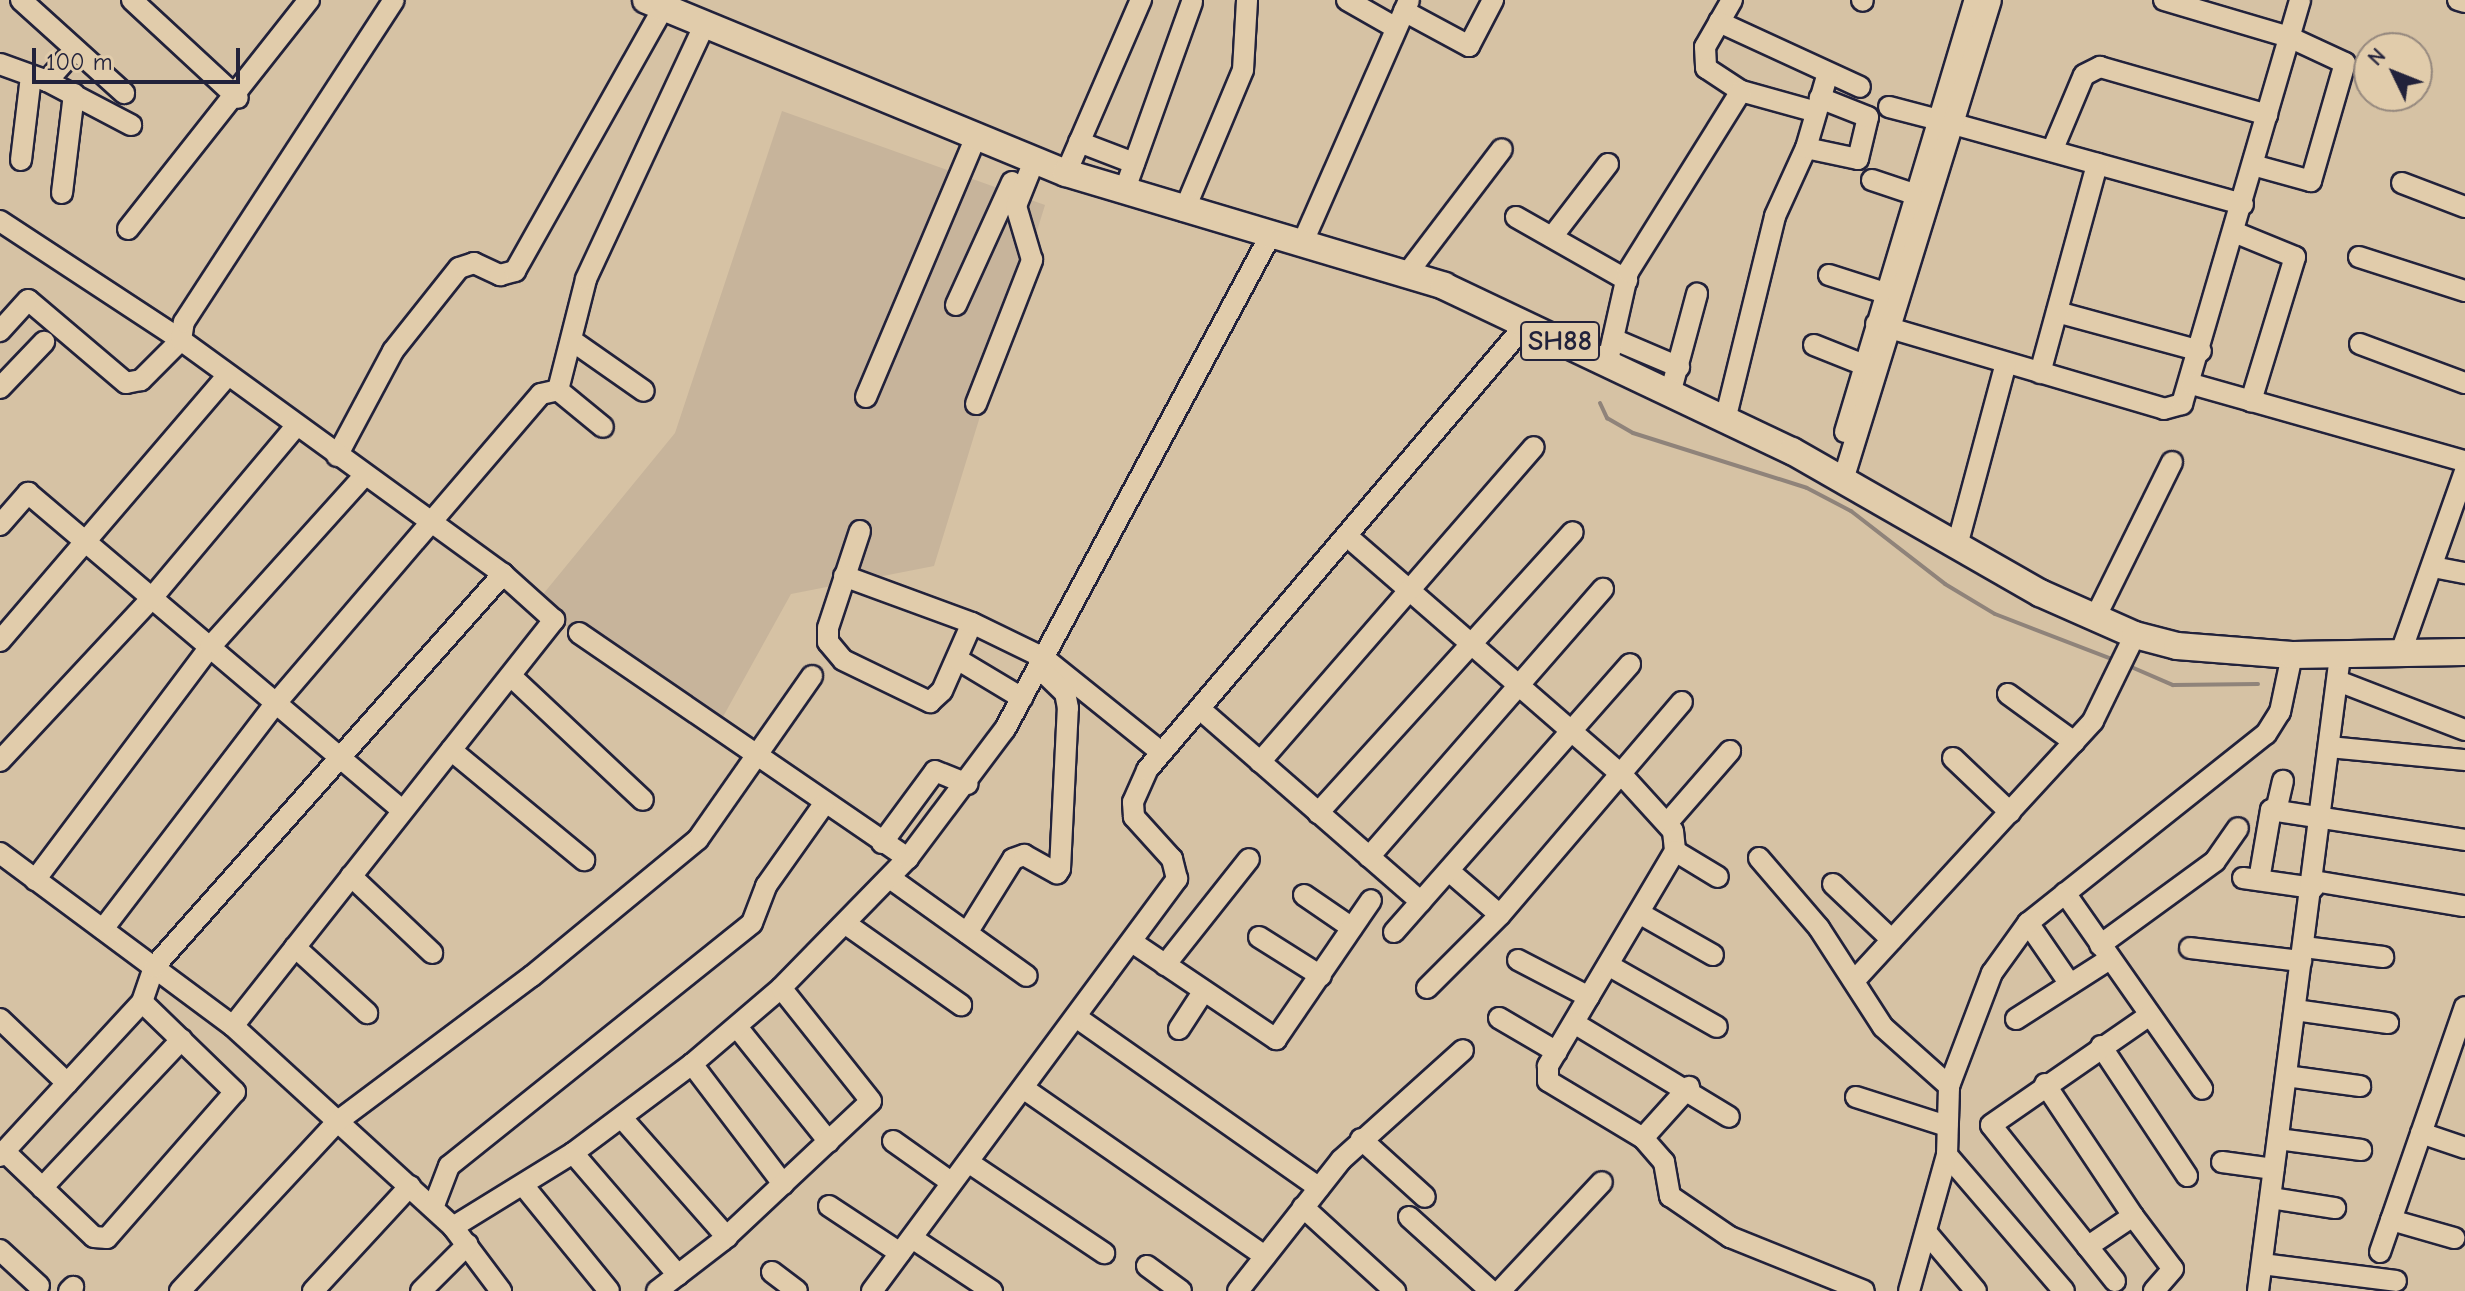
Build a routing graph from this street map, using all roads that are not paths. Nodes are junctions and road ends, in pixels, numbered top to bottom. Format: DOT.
graph roads {
  1 [pos="132,0"];
  2 [pos="309,0"];
  3 [pos="394,0"];
  4 [pos="1141,0"];
  5 [pos="1247,0"];
  6 [pos="1347,0"];
  7 [pos="1493,0"];
  8 [pos="1732,0"];
  9 [pos="1975,0"];
  10 [pos="1991,0"];
  11 [pos="2164,0"];
  12 [pos="2300,0"];
  13 [pos="2458,0"];
  14 [pos="28,2"];
  15 [pos="1192,2"];
  16 [pos="2465,2"];
  17 [pos="654,4"];
  18 [pos="1403,13"];
  19 [pos="1719,22"];
  20 [pos="704,26"];
  21 [pos="2289,37"];
  22 [pos="74,51"];
  23 [pos="0,64"];
  24 [pos="1828,73"];
  25 [pos="39,78"];
  26 [pos="1860,87"];
  27 [pos="1741,91"];
  28 [pos="124,93"];
  29 [pos="74,94"];
  30 [pos="238,98"];
  31 [pos="1818,105"];
  32 [pos="1889,107"];
  33 [pos="2267,115"];
  34 [pos="1942,121"];
  35 [pos="131,125"];
  36 [pos="975,139"];
  37 [pos="1079,142"];
  38 [pos="1806,148"];
  39 [pos="1502,149"];
  40 [pos="2052,151"];
  41 [pos="1029,159"];
  42 [pos="21,160"];
  43 [pos="1134,163"];
  44 [pos="1608,164"];
  45 [pos="2097,164"];
  46 [pos="2253,165"];
  47 [pos="1066,173"];
  48 [pos="1872,180"];
  49 [pos="2402,183"];
  50 [pos="1124,192"];
  51 [pos="62,193"];
  52 [pos="1914,194"];
  53 [pos="2243,204"];
  54 [pos="2465,207"];
  55 [pos="1184,211"];
  56 [pos="1516,217"];
  57 [pos="0,221"];
  58 [pos="128,229"];
  59 [pos="2234,232"];
  60 [pos="1270,236"];
  61 [pos="1552,237"];
  62 [pos="1302,244"];
  63 [pos="2359,257"];
  64 [pos="1406,275"];
  65 [pos="1829,275"];
  66 [pos="1627,280"];
  67 [pos="2465,291"];
  68 [pos="1885,293"];
  69 [pos="1697,294"];
  70 [pos="956,305"];
  71 [pos="2057,312"];
  72 [pos="1526,324"];
  73 [pos="1884,327"];
  74 [pos="0,329"];
  75 [pos="1613,339"];
  76 [pos="181,340"];
  77 [pos="44,342"];
  78 [pos="574,342"];
  79 [pos="2360,344"];
  80 [pos="1814,345"];
  81 [pos="2201,351"];
  82 [pos="2006,363"];
  83 [pos="1607,365"];
  84 [pos="1864,365"];
  85 [pos="1679,367"];
  86 [pos="2040,373"];
  87 [pos="226,377"];
  88 [pos="2465,383"];
  89 [pos="2192,384"];
  90 [pos="0,388"];
  91 [pos="558,390"];
  92 [pos="644,391"];
  93 [pos="1670,394"];
  94 [pos="866,397"];
  95 [pos="2251,401"];
  96 [pos="976,404"];
  97 [pos="1725,420"];
  98 [pos="296,426"];
  99 [pos="603,427"];
  100 [pos="1534,447"];
  101 [pos="337,456"];
  102 [pos="2465,461"];
  103 [pos="2172,462"];
  104 [pos="2465,471"];
  105 [pos="364,476"];
  106 [pos="1838,477"];
  107 [pos="2,520"];
  108 [pos="429,524"];
  109 [pos="860,531"];
  110 [pos="1573,532"];
  111 [pos="1347,536"];
  112 [pos="1958,542"];
  113 [pos="82,544"];
  114 [pos="2433,567"];
  115 [pos="2465,573"];
  116 [pos="503,574"];
  117 [pos="844,576"];
  118 [pos="1603,589"];
  119 [pos="1408,590"];
  120 [pos="151,599"];
  121 [pos="2095,618"];
  122 [pos="972,623"];
  123 [pos="579,633"];
  124 [pos="0,641"];
  125 [pos="1469,645"];
  126 [pos="210,647"];
  127 [pos="2401,652"];
  128 [pos="2465,652"];
  129 [pos="2127,654"];
  130 [pos="2292,655"];
  131 [pos="957,659"];
  132 [pos="1041,664"];
  133 [pos="1630,664"];
  134 [pos="2339,668"];
  135 [pos="812,676"];
  136 [pos="513,678"];
  137 [pos="1519,689"];
  138 [pos="2008,694"];
  139 [pos="1022,698"];
  140 [pos="1682,702"];
  141 [pos="276,703"];
  142 [pos="1200,709"];
  143 [pos="2465,730"];
  144 [pos="1571,734"];
  145 [pos="2074,742"];
  146 [pos="2329,747"];
  147 [pos="451,750"];
  148 [pos="1730,751"];
  149 [pos="1162,753"];
  150 [pos="754,757"];
  151 [pos="337,758"];
  152 [pos="1953,758"];
  153 [pos="2465,760"];
  154 [pos="0,761"];
  155 [pos="1260,762"];
  156 [pos="1623,776"];
  157 [pos="2283,781"];
  158 [pos="968,784"];
  159 [pos="643,800"];
  160 [pos="824,804"];
  161 [pos="402,810"];
  162 [pos="2276,811"];
  163 [pos="2010,812"];
  164 [pos="1318,813"];
  165 [pos="2320,820"];
  166 [pos="1669,821"];
  167 [pos="2238,828"];
  168 [pos="2465,832"];
  169 [pos="2464,840"];
  170 [pos="882,843"];
  171 [pos="1675,851"];
  172 [pos="0,853"];
  173 [pos="1369,857"];
  174 [pos="908,858"];
  175 [pos="1759,858"];
  176 [pos="1249,859"];
  177 [pos="584,860"];
  178 [pos="1449,871"];
  179 [pos="351,876"];
  180 [pos="1718,877"];
  181 [pos="890,878"];
  182 [pos="35,880"];
  183 [pos="1833,884"];
  184 [pos="2314,884"];
  185 [pos="2065,893"];
  186 [pos="1304,895"];
  187 [pos="1371,900"];
  188 [pos="1421,902"];
  189 [pos="2464,906"];
  190 [pos="1639,913"];
  191 [pos="1500,915"];
  192 [pos="2028,923"];
  193 [pos="846,924"];
  194 [pos="1352,928"];
  195 [pos="103,929"];
  196 [pos="1394,932"];
  197 [pos="967,933"];
  198 [pos="1259,937"];
  199 [pos="1892,940"];
  200 [pos="1132,942"];
  201 [pos="295,947"];
  202 [pos="2190,948"];
  203 [pos="2105,952"];
  204 [pos="432,953"];
  205 [pos="2303,954"];
  206 [pos="1713,955"];
  207 [pos="2383,957"];
  208 [pos="1518,960"];
  209 [pos="1165,965"];
  210 [pos="1608,965"];
  211 [pos="154,967"];
  212 [pos="1027,976"];
  213 [pos="1321,976"];
  214 [pos="1854,981"];
  215 [pos="2070,984"];
  216 [pos="781,988"];
  217 [pos="1427,988"];
  218 [pos="1203,992"];
  219 [pos="1589,997"];
  220 [pos="142,1002"];
  221 [pos="961,1005"];
  222 [pos="2465,1007"];
  223 [pos="2295,1010"];
  224 [pos="367,1013"];
  225 [pos="2150,1015"];
  226 [pos="1076,1017"];
  227 [pos="1499,1018"];
  228 [pos="0,1019"];
  229 [pos="2016,1019"];
  230 [pos="1574,1023"];
  231 [pos="2388,1023"];
  232 [pos="233,1026"];
  233 [pos="737,1027"];
  234 [pos="1717,1027"];
  235 [pos="1179,1029"];
  236 [pos="182,1039"];
  237 [pos="2101,1046"];
  238 [pos="1463,1050"];
  239 [pos="1557,1052"];
  240 [pos="2457,1053"];
  241 [pos="692,1064"];
  242 [pos="2286,1076"];
  243 [pos="67,1083"];
  244 [pos="2045,1084"];
  245 [pos="1949,1086"];
  246 [pos="2360,1086"];
  247 [pos="1689,1087"];
  248 [pos="1023,1088"];
  249 [pos="2202,1089"];
  250 [pos="1856,1097"];
  251 [pos="1729,1117"];
  252 [pos="622,1118"];
  253 [pos="338,1121"];
  254 [pos="0,1124"];
  255 [pos="1947,1126"];
  256 [pos="2421,1133"];
  257 [pos="1643,1138"];
  258 [pos="1361,1139"];
  259 [pos="2278,1139"];
  260 [pos="893,1141"];
  261 [pos="829,1142"];
  262 [pos="2465,1148"];
  263 [pos="7,1149"];
  264 [pos="2361,1150"];
  265 [pos="573,1153"];
  266 [pos="1947,1155"];
  267 [pos="968,1162"];
  268 [pos="2222,1162"];
  269 [pos="2274,1169"];
  270 [pos="2187,1176"];
  271 [pos="1602,1182"];
  272 [pos="952,1183"];
  273 [pos="783,1184"];
  274 [pos="523,1185"];
  275 [pos="410,1186"];
  276 [pos="42,1188"];
  277 [pos="1319,1188"];
  278 [pos="1425,1197"];
  279 [pos="2271,1198"];
  280 [pos="829,1206"];
  281 [pos="1303,1207"];
  282 [pos="433,1208"];
  283 [pos="2335,1208"];
  284 [pos="2133,1216"];
  285 [pos="1409,1217"];
  286 [pos="2391,1220"];
  287 [pos="453,1227"];
  288 [pos="1926,1232"];
  289 [pos="727,1237"];
  290 [pos="2454,1238"];
  291 [pos="468,1244"];
  292 [pos="906,1246"];
  293 [pos="2087,1247"];
  294 [pos="0,1250"];
  295 [pos="2380,1252"];
  296 [pos="1104,1253"];
  297 [pos="1265,1256"];
  298 [pos="2262,1264"];
  299 [pos="1147,1266"];
  300 [pos="772,1272"];
  301 [pos="678,1275"];
  302 [pos="2115,1281"];
  303 [pos="2396,1281"];
  304 [pos="39,1286"];
  305 [pos="1250,1287"];
  306 [pos="180,1291"];
  307 [pos="313,1291"];
  308 [pos="421,1291"];
  309 [pos="501,1291"];
  310 [pos="609,1291"];
  311 [pos="657,1291"];
  312 [pos="797,1291"];
  313 [pos="872,1291"];
  314 [pos="992,1291"];
  315 [pos="1181,1291"];
  316 [pos="1395,1291"];
  317 [pos="1491,1291"];
  318 [pos="1500,1291"];
  319 [pos="1864,1291"];
  320 [pos="1909,1291"];
  321 [pos="1976,1291"];
  322 [pos="2064,1291"];
  323 [pos="2154,1291"];
  324 [pos="2258,1291"];
  1 -- 30 [label="street"];
  2 -- 30 [label="street"];
  3 -- 76 [label="street"];
  4 -- 37 [label="street"];
  5 -- 55 [label="street"];
  6 -- 18 [label="street"];
  7 -- 18 [label="street"];
  8 -- 19 [label="street"];
  9 -- 34 [label="street"];
  10 -- 34 [label="street"];
  11 -- 21 [label="street"];
  12 -- 21 [label="street"];
  13 -- 16 [label="street"];
  14 -- 22 [label="street"];
  15 -- 43 [label="street"];
  17 -- 20 [label="main road, SH88"];
  17 -- 101 [label="street"];
  18 -- 62 [label="street"];
  19 -- 24 [label="street"];
  19 -- 27 [label="street"];
  20 -- 36 [label="main road, SH88"];
  20 -- 78 [label="street"];
  21 -- 33 [label="street"];
  21 -- 46 [label="street"];
  22 -- 25 [label="street"];
  22 -- 28 [label="street"];
  23 -- 25 [label="street"];
  24 -- 26 [label="street"];
  24 -- 31 [label="street"];
  25 -- 29 [label="street"];
  25 -- 42 [label="street"];
  27 -- 31 [label="street"];
  27 -- 66 [label="street"];
  29 -- 35 [label="street"];
  29 -- 51 [label="street"];
  30 -- 58 [label="street"];
  31 -- 38 [label="street"];
  31 -- 38 [label="street"];
  32 -- 34 [label="street"];
  33 -- 40 [label="street"];
  33 -- 46 [label="street"];
  34 -- 40 [label="street"];
  34 -- 52 [label="street"];
  34 -- 73 [label="street"];
  36 -- 41 [label="main road, SH88"];
  36 -- 94 [label="street"];
  37 -- 43 [label="street"];
  37 -- 47 [label="street"];
  38 -- 97 [label="street"];
  39 -- 64 [label="street"];
  40 -- 45 [label="street"];
  41 -- 47 [label="main road, SH88"];
  41 -- 70 [label="street"];
  41 -- 96 [label="street"];
  43 -- 50 [label="street"];
  44 -- 61 [label="street"];
  45 -- 53 [label="street"];
  45 -- 71 [label="street"];
  46 -- 53 [label="street"];
  47 -- 50 [label="main road, SH88"];
  48 -- 52 [label="street"];
  49 -- 54 [label="street"];
  50 -- 55 [label="main road, SH88"];
  52 -- 68 [label="street"];
  53 -- 59 [label="street"];
  55 -- 60 [label="main road, SH88"];
  56 -- 61 [label="street"];
  57 -- 76 [label="street"];
  59 -- 81 [label="street"];
  59 -- 95 [label="street"];
  60 -- 62 [label="main road, SH88"];
  60 -- 132 [label="street"];
  61 -- 66 [label="street"];
  62 -- 64 [label="main road, SH88"];
  63 -- 67 [label="street"];
  64 -- 72 [label="main road, SH88"];
  65 -- 68 [label="street"];
  66 -- 75 [label="street"];
  68 -- 73 [label="street"];
  69 -- 85 [label="street"];
  71 -- 81 [label="street"];
  71 -- 86 [label="street"];
  72 -- 83 [label="main road, SH88"];
  72 -- 111 [label="street"];
  73 -- 82 [label="street"];
  73 -- 84 [label="street"];
  73 -- 106 [label="street"];
  74 -- 76 [label="street"];
  75 -- 83 [label="street"];
  75 -- 85 [label="street"];
  76 -- 87 [label="street"];
  77 -- 90 [label="street"];
  78 -- 91 [label="street"];
  78 -- 92 [label="street"];
  79 -- 88 [label="street"];
  80 -- 84 [label="street"];
  81 -- 89 [label="street"];
  82 -- 86 [label="street"];
  82 -- 112 [label="street"];
  83 -- 93 [label="main road, SH88"];
  84 -- 106 [label="street"];
  85 -- 93 [label="street"];
  86 -- 89 [label="street"];
  87 -- 98 [label="street"];
  87 -- 113 [label="street"];
  89 -- 95 [label="street"];
  91 -- 99 [label="street"];
  91 -- 108 [label="street"];
  93 -- 97 [label="main road, SH88"];
  95 -- 102 [label="street"];
  97 -- 106 [label="main road, SH88"];
  98 -- 101 [label="street"];
  98 -- 120 [label="street"];
  100 -- 119 [label="street"];
  101 -- 105 [label="street"];
  103 -- 121 [label="street"];
  104 -- 114 [label="street"];
  105 -- 108 [label="street"];
  105 -- 126 [label="street"];
  106 -- 112 [label="main road, SH88"];
  107 -- 113 [label="street"];
  108 -- 116 [label="street"];
  108 -- 141 [label="street"];
  109 -- 117 [label="street"];
  110 -- 125 [label="street"];
  111 -- 119 [label="street"];
  111 -- 142 [label="street"];
  112 -- 121 [label="main road, SH88"];
  113 -- 120 [label="street"];
  113 -- 124 [label="street"];
  114 -- 115 [label="street"];
  114 -- 127 [label="street"];
  116 -- 136 [label="street"];
  116 -- 151 [label="street"];
  117 -- 122 [label="street"];
  117 -- 131 [label="street"];
  118 -- 137 [label="street"];
  119 -- 125 [label="street"];
  119 -- 155 [label="street"];
  120 -- 126 [label="street"];
  120 -- 154 [label="street"];
  121 -- 129 [label="main road, SH88"];
  122 -- 131 [label="street"];
  122 -- 132 [label="street"];
  123 -- 150 [label="street"];
  125 -- 137 [label="street"];
  125 -- 164 [label="street"];
  126 -- 141 [label="street"];
  126 -- 182 [label="street"];
  127 -- 128 [label="main road, SH88"];
  127 -- 134 [label="main road, SH88"];
  129 -- 130 [label="main road, SH88"];
  129 -- 145 [label="street"];
  130 -- 134 [label="main road, SH88"];
  130 -- 185 [label="street"];
  131 -- 139 [label="street"];
  132 -- 139 [label="street"];
  132 -- 149 [label="street"];
  132 -- 197 [label="street"];
  133 -- 144 [label="street"];
  134 -- 143 [label="street"];
  134 -- 146 [label="street"];
  135 -- 150 [label="street"];
  136 -- 147 [label="street"];
  136 -- 159 [label="street"];
  137 -- 144 [label="street"];
  137 -- 173 [label="street"];
  138 -- 145 [label="street"];
  139 -- 158 [label="street"];
  140 -- 156 [label="street"];
  141 -- 151 [label="street"];
  141 -- 195 [label="street"];
  142 -- 149 [label="street"];
  142 -- 155 [label="street"];
  144 -- 156 [label="street"];
  144 -- 178 [label="street"];
  145 -- 163 [label="street"];
  146 -- 153 [label="street"];
  146 -- 165 [label="street"];
  147 -- 161 [label="street"];
  147 -- 177 [label="street"];
  148 -- 166 [label="street"];
  149 -- 200 [label="street"];
  150 -- 160 [label="street"];
  150 -- 253 [label="street"];
  151 -- 161 [label="street"];
  151 -- 211 [label="street"];
  152 -- 163 [label="street"];
  155 -- 164 [label="street"];
  156 -- 166 [label="street"];
  156 -- 191 [label="street"];
  157 -- 162 [label="street"];
  158 -- 170 [label="street"];
  158 -- 174 [label="street"];
  160 -- 170 [label="street"];
  160 -- 282 [label="street"];
  161 -- 179 [label="street"];
  162 -- 165 [label="street"];
  162 -- 184 [label="street"];
  163 -- 199 [label="street"];
  164 -- 173 [label="street"];
  165 -- 169 [label="street"];
  165 -- 184 [label="street"];
  166 -- 171 [label="street"];
  167 -- 203 [label="street"];
  168 -- 169 [label="street"];
  170 -- 174 [label="street"];
  171 -- 180 [label="street"];
  171 -- 190 [label="street"];
  172 -- 182 [label="street"];
  173 -- 188 [label="street"];
  174 -- 181 [label="street"];
  175 -- 214 [label="street"];
  176 -- 209 [label="street"];
  178 -- 188 [label="street"];
  178 -- 191 [label="street"];
  179 -- 201 [label="street"];
  179 -- 204 [label="street"];
  181 -- 193 [label="street"];
  181 -- 197 [label="street"];
  182 -- 195 [label="street"];
  183 -- 199 [label="street"];
  184 -- 189 [label="street"];
  184 -- 205 [label="street"];
  185 -- 192 [label="street"];
  185 -- 203 [label="street"];
  186 -- 194 [label="street"];
  187 -- 194 [label="street"];
  188 -- 196 [label="street"];
  190 -- 206 [label="street"];
  190 -- 210 [label="street"];
  191 -- 217 [label="street"];
  192 -- 215 [label="street"];
  192 -- 245 [label="street"];
  193 -- 216 [label="street"];
  193 -- 221 [label="street"];
  194 -- 213 [label="street"];
  195 -- 211 [label="street"];
  197 -- 212 [label="street"];
  198 -- 213 [label="street"];
  199 -- 214 [label="street"];
  200 -- 209 [label="street"];
  200 -- 226 [label="street"];
  201 -- 224 [label="street"];
  201 -- 232 [label="street"];
  202 -- 205 [label="street"];
  203 -- 215 [label="street"];
  203 -- 225 [label="street"];
  205 -- 207 [label="street"];
  205 -- 223 [label="street"];
  208 -- 219 [label="street"];
  209 -- 218 [label="street"];
  210 -- 219 [label="street"];
  210 -- 234 [label="street"];
  211 -- 220 [label="street"];
  211 -- 232 [label="street"];
  213 -- 218 [label="street"];
  214 -- 245 [label="street"];
  215 -- 229 [label="street"];
  216 -- 233 [label="street"];
  216 -- 261 [label="street"];
  218 -- 235 [label="street"];
  219 -- 230 [label="street"];
  220 -- 236 [label="street"];
  220 -- 243 [label="street"];
  222 -- 240 [label="street"];
  223 -- 231 [label="street"];
  223 -- 242 [label="street"];
  225 -- 237 [label="street"];
  225 -- 249 [label="street"];
  226 -- 248 [label="street"];
  226 -- 277 [label="street"];
  227 -- 239 [label="street"];
  228 -- 243 [label="street"];
  230 -- 239 [label="street"];
  230 -- 247 [label="street"];
  232 -- 253 [label="street"];
  233 -- 241 [label="street"];
  233 -- 261 [label="street"];
  236 -- 276 [label="street"];
  236 -- 276 [label="street"];
  237 -- 244 [label="street"];
  237 -- 270 [label="street"];
  238 -- 258 [label="street"];
  239 -- 257 [label="street"];
  240 -- 256 [label="street"];
  241 -- 252 [label="street"];
  241 -- 273 [label="street"];
  242 -- 246 [label="street"];
  242 -- 259 [label="street"];
  243 -- 263 [label="street"];
  244 -- 284 [label="street"];
  244 -- 293 [label="street"];
  245 -- 255 [label="street"];
  247 -- 251 [label="street"];
  247 -- 257 [label="street"];
  248 -- 267 [label="street"];
  248 -- 297 [label="street"];
  250 -- 255 [label="street"];
  252 -- 265 [label="street"];
  252 -- 289 [label="street"];
  253 -- 275 [label="street"];
  253 -- 306 [label="street"];
  254 -- 263 [label="street"];
  255 -- 266 [label="street"];
  256 -- 262 [label="street"];
  256 -- 286 [label="street"];
  257 -- 319 [label="street"];
  258 -- 277 [label="street"];
  258 -- 278 [label="street"];
  259 -- 264 [label="street"];
  259 -- 269 [label="street"];
  260 -- 272 [label="street"];
  261 -- 273 [label="street"];
  263 -- 276 [label="street"];
  265 -- 274 [label="street"];
  265 -- 301 [label="street"];
  266 -- 288 [label="street"];
  266 -- 322 [label="street"];
  267 -- 272 [label="street"];
  267 -- 296 [label="street"];
  268 -- 269 [label="street"];
  269 -- 279 [label="street"];
  271 -- 318 [label="street"];
  272 -- 292 [label="street"];
  273 -- 289 [label="street"];
  274 -- 287 [label="street"];
  274 -- 310 [label="street"];
  275 -- 282 [label="street"];
  275 -- 307 [label="street"];
  277 -- 281 [label="street"];
  279 -- 283 [label="street"];
  279 -- 298 [label="street"];
  280 -- 292 [label="street"];
  281 -- 297 [label="street"];
  281 -- 316 [label="street"];
  282 -- 287 [label="street"];
  284 -- 293 [label="street"];
  284 -- 323 [label="street"];
  285 -- 317 [label="street"];
  286 -- 290 [label="street"];
  286 -- 295 [label="street"];
  287 -- 291 [label="street"];
  288 -- 320 [label="street"];
  288 -- 321 [label="street"];
  289 -- 301 [label="street"];
  291 -- 308 [label="street"];
  291 -- 309 [label="street"];
  292 -- 313 [label="street"];
  292 -- 314 [label="street"];
  293 -- 302 [label="street"];
  294 -- 304 [label="street"];
  297 -- 305 [label="street"];
  298 -- 303 [label="street"];
  298 -- 324 [label="street"];
  299 -- 315 [label="street"];
  300 -- 312 [label="street"];
  301 -- 311 [label="street"];
}
